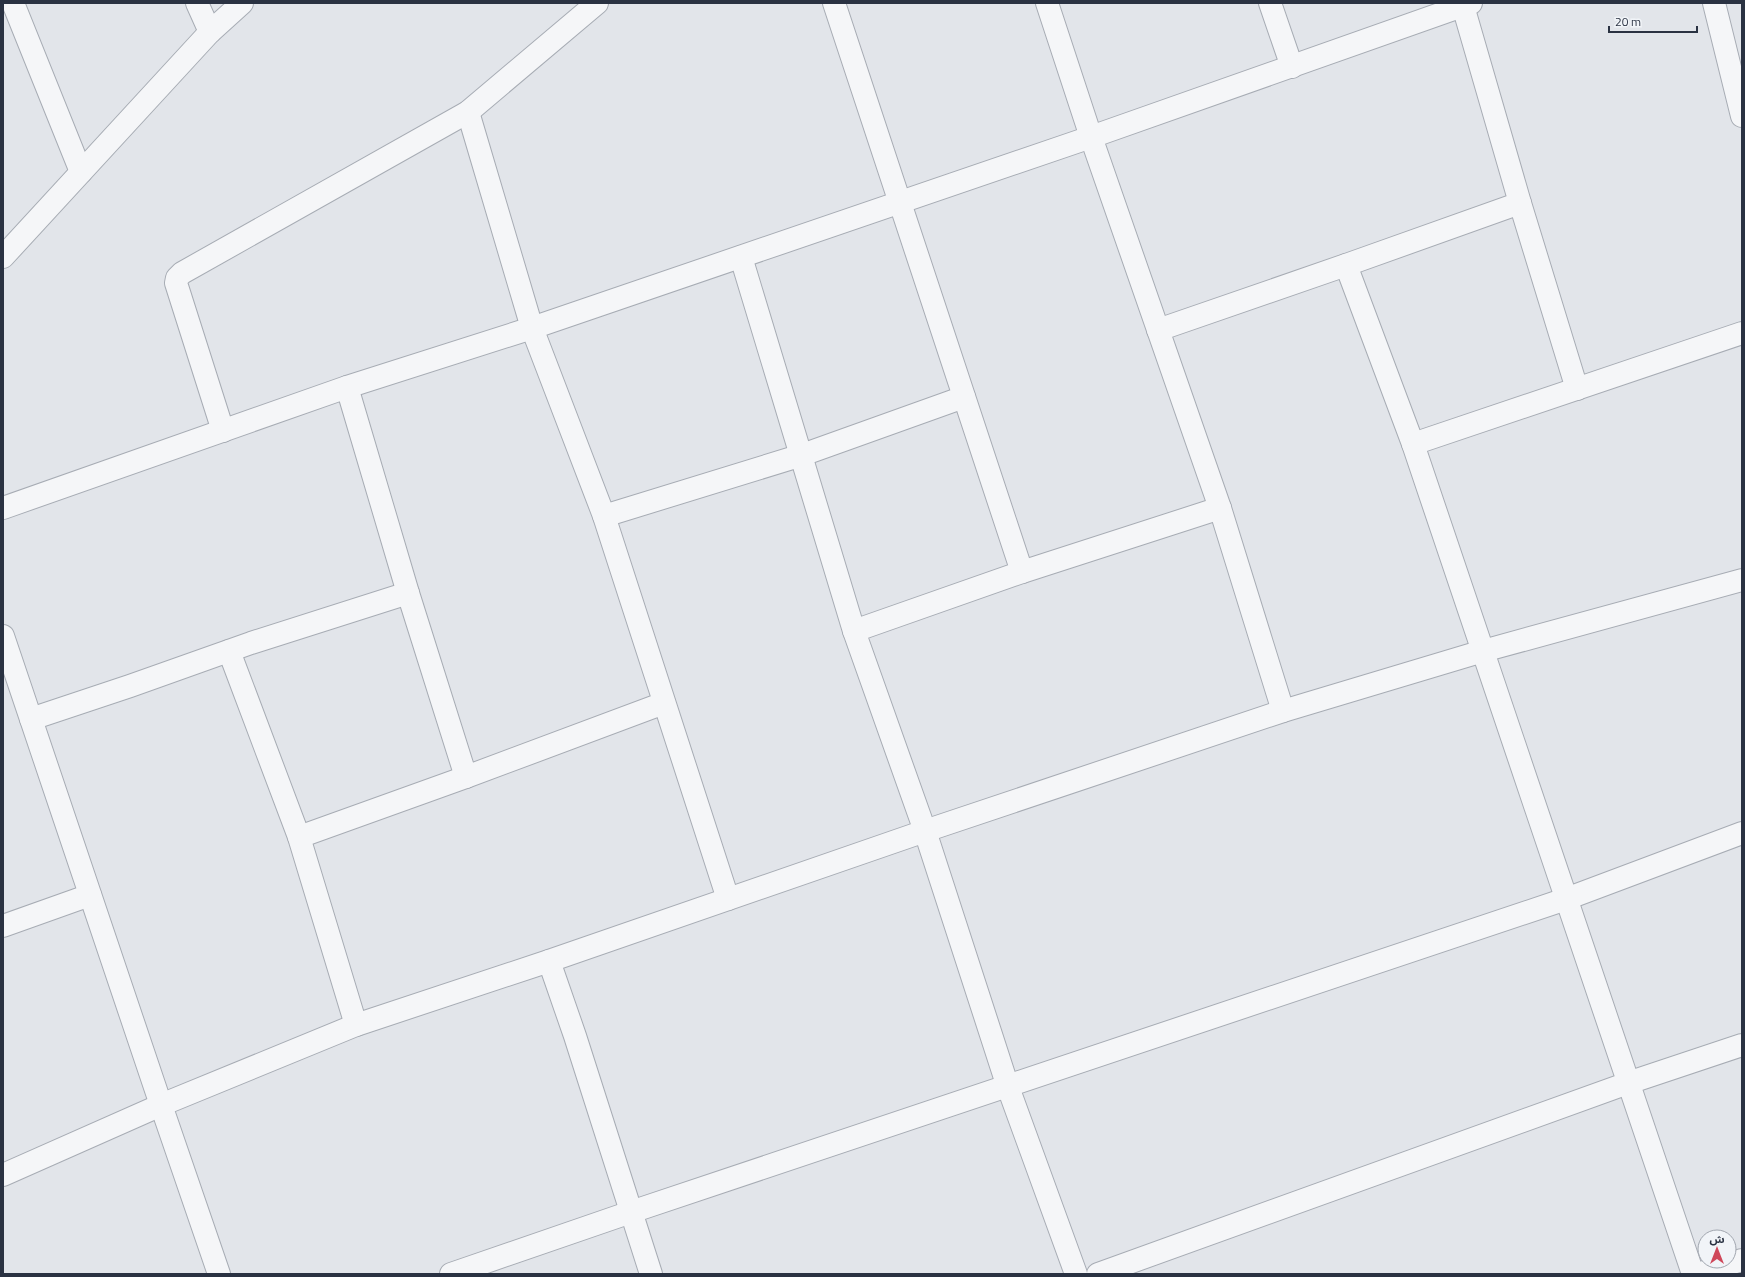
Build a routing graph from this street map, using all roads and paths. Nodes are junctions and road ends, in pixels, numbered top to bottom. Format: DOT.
graph roads {
  1 [pos="13,3"];
  2 [pos="197,3"];
  3 [pos="242,3"];
  4 [pos="597,3"];
  5 [pos="834,3"];
  6 [pos="1047,3"];
  7 [pos="1270,3"];
  8 [pos="1714,3"];
  9 [pos="1467,4"];
  10 [pos="210,32"];
  11 [pos="1292,66"];
  12 [pos="468,112"];
  13 [pos="1742,116"];
  14 [pos="1091,137"];
  15 [pos="81,172"];
  16 [pos="900,202"];
  17 [pos="1520,203"];
  18 [pos="3,257"];
  19 [pos="741,257"];
  20 [pos="1346,265"];
  21 [pos="532,328"];
  22 [pos="1158,330"];
  23 [pos="1742,333"];
  24 [pos="347,388"];
  25 [pos="1576,389"];
  26 [pos="964,397"];
  27 [pos="223,431"];
  28 [pos="1413,444"];
  29 [pos="802,455"];
  30 [pos="3,508"];
  31 [pos="1220,508"];
  32 [pos="604,516"];
  33 [pos="1022,572"];
  34 [pos="1742,580"];
  35 [pos="408,593"];
  36 [pos="854,631"];
  37 [pos="3,636"];
  38 [pos="229,651"];
  39 [pos="1482,651"];
  40 [pos="664,703"];
  41 [pos="1283,711"];
  42 [pos="31,719"];
  43 [pos="466,777"];
  44 [pos="925,831"];
  45 [pos="1742,833"];
  46 [pos="299,837"];
  47 [pos="90,895"];
  48 [pos="728,899"];
  49 [pos="1566,899"];
  50 [pos="3,926"];
  51 [pos="549,961"];
  52 [pos="356,1024"];
  53 [pos="1742,1045"];
  54 [pos="1628,1083"];
  55 [pos="1008,1086"];
  56 [pos="160,1105"];
  57 [pos="3,1176"];
  58 [pos="630,1212"];
  59 [pos="1742,1260"];
  60 [pos="219,1274"];
  61 [pos="451,1274"];
  62 [pos="651,1274"];
  63 [pos="1076,1274"];
  64 [pos="1098,1274"];
  65 [pos="1693,1274"];
  66 [pos="1698,1274"];
  1 -- 15 [label="street"];
  2 -- 10 [label="street"];
  3 -- 10 [label="street"];
  4 -- 12 [label="street"];
  5 -- 16 [label="street"];
  6 -- 14 [label="street"];
  7 -- 11 [label="street"];
  8 -- 13 [label="street"];
  9 -- 11 [label="street"];
  9 -- 17 [label="street"];
  10 -- 15 [label="street"];
  11 -- 14 [label="street"];
  12 -- 21 [label="street"];
  12 -- 27 [label="street"];
  14 -- 16 [label="street"];
  14 -- 22 [label="street"];
  15 -- 18 [label="street"];
  16 -- 19 [label="street"];
  16 -- 26 [label="street"];
  17 -- 20 [label="street"];
  17 -- 25 [label="street"];
  19 -- 21 [label="street"];
  19 -- 29 [label="street"];
  20 -- 22 [label="street"];
  20 -- 28 [label="street"];
  21 -- 24 [label="street"];
  21 -- 32 [label="street"];
  22 -- 31 [label="street"];
  23 -- 25 [label="street"];
  24 -- 27 [label="street"];
  24 -- 35 [label="street"];
  25 -- 28 [label="street"];
  26 -- 29 [label="street"];
  26 -- 33 [label="street"];
  27 -- 30 [label="street"];
  28 -- 39 [label="street"];
  29 -- 32 [label="street"];
  29 -- 36 [label="street"];
  31 -- 33 [label="street"];
  31 -- 41 [label="street"];
  32 -- 40 [label="street"];
  33 -- 36 [label="street"];
  34 -- 39 [label="street"];
  35 -- 38 [label="street"];
  35 -- 43 [label="street"];
  36 -- 44 [label="street"];
  37 -- 42 [label="street"];
  38 -- 42 [label="street"];
  38 -- 46 [label="street"];
  39 -- 41 [label="street"];
  39 -- 49 [label="street"];
  40 -- 43 [label="street"];
  40 -- 48 [label="street"];
  41 -- 44 [label="street"];
  42 -- 47 [label="street"];
  43 -- 46 [label="street"];
  44 -- 48 [label="street"];
  44 -- 55 [label="street"];
  45 -- 49 [label="street"];
  46 -- 52 [label="street"];
  47 -- 50 [label="street"];
  47 -- 56 [label="street"];
  48 -- 51 [label="street"];
  49 -- 54 [label="street"];
  49 -- 55 [label="street"];
  51 -- 52 [label="street"];
  51 -- 58 [label="street"];
  52 -- 56 [label="street"];
  53 -- 54 [label="street"];
  54 -- 64 [label="street"];
  54 -- 65 [label="street"];
  55 -- 58 [label="street"];
  55 -- 63 [label="street"];
  56 -- 57 [label="street"];
  56 -- 60 [label="street"];
  58 -- 61 [label="street"];
  58 -- 62 [label="street"];
  59 -- 66 [label="street"];
}
